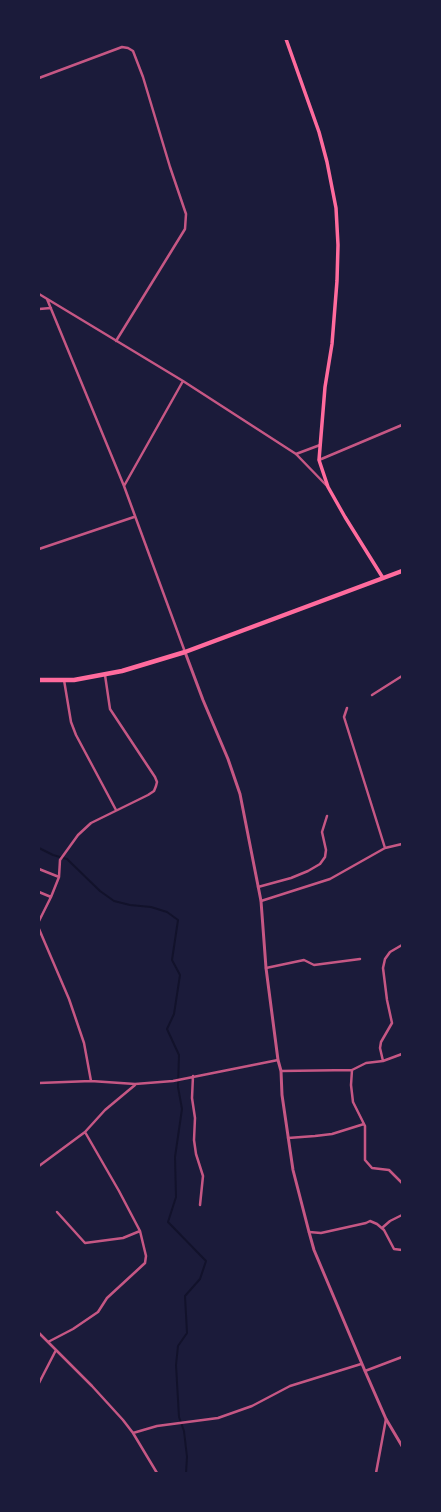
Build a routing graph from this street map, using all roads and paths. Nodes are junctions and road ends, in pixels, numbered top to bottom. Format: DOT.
graph roads {
  1 [pos="286,39"];
  2 [pos="39,78"];
  3 [pos="39,294"];
  4 [pos="47,299"];
  5 [pos="51,308"];
  6 [pos="39,309"];
  7 [pos="116,341"];
  8 [pos="183,381"];
  9 [pos="402,425"];
  10 [pos="320,444"];
  11 [pos="296,454"];
  12 [pos="319,460"];
  13 [pos="124,486"];
  14 [pos="328,487"];
  15 [pos="134,517"];
  16 [pos="39,549"];
  17 [pos="402,572"];
  18 [pos="384,578"];
  19 [pos="185,652"];
  20 [pos="104,674"];
  21 [pos="402,676"];
  22 [pos="39,680"];
  23 [pos="63,680"];
  24 [pos="372,695"];
  25 [pos="347,708"];
  26 [pos="116,810"];
  27 [pos="327,816"];
  28 [pos="402,844"];
  29 [pos="385,848"];
  30 [pos="39,869"];
  31 [pos="59,877"];
  32 [pos="258,887"];
  33 [pos="39,892"];
  34 [pos="51,897"];
  35 [pos="261,901"];
  36 [pos="40,916"];
  37 [pos="39,921"];
  38 [pos="39,929"];
  39 [pos="402,945"];
  40 [pos="360,959"];
  41 [pos="266,968"];
  42 [pos="402,1054"];
  43 [pos="278,1060"];
  44 [pos="382,1061"];
  45 [pos="352,1070"];
  46 [pos="281,1071"];
  47 [pos="193,1076"];
  48 [pos="91,1081"];
  49 [pos="39,1084"];
  50 [pos="135,1084"];
  51 [pos="364,1124"];
  52 [pos="85,1132"];
  53 [pos="288,1138"];
  54 [pos="39,1166"];
  55 [pos="402,1183"];
  56 [pos="200,1205"];
  57 [pos="58,1212"];
  58 [pos="402,1215"];
  59 [pos="382,1228"];
  60 [pos="140,1231"];
  61 [pos="309,1232"];
  62 [pos="402,1250"];
  63 [pos="39,1333"];
  64 [pos="48,1342"];
  65 [pos="56,1350"];
  66 [pos="402,1357"];
  67 [pos="361,1364"];
  68 [pos="365,1371"];
  69 [pos="39,1383"];
  70 [pos="386,1419"];
  71 [pos="133,1433"];
  72 [pos="401,1443"];
  73 [pos="402,1446"];
  74 [pos="157,1473"];
  75 [pos="376,1473"];
  1 -- 10 [label="main road"];
  2 -- 7 [label="street"];
  3 -- 4 [label="street"];
  4 -- 5 [label="street"];
  4 -- 7 [label="street"];
  5 -- 6 [label="street"];
  5 -- 13 [label="street"];
  7 -- 8 [label="street"];
  8 -- 11 [label="street"];
  8 -- 13 [label="street"];
  9 -- 12 [label="street"];
  10 -- 11 [label="street"];
  10 -- 12 [label="main road"];
  11 -- 14 [label="street"];
  12 -- 14 [label="main road"];
  13 -- 15 [label="street"];
  14 -- 18 [label="main road"];
  15 -- 16 [label="street"];
  15 -- 19 [label="street"];
  17 -- 18 [label="highway"];
  18 -- 19 [label="highway"];
  19 -- 20 [label="highway"];
  19 -- 32 [label="street"];
  20 -- 23 [label="highway"];
  20 -- 26 [label="street"];
  21 -- 24 [label="street"];
  22 -- 23 [label="highway"];
  23 -- 26 [label="street"];
  25 -- 29 [label="street"];
  26 -- 31 [label="street"];
  27 -- 32 [label="street"];
  28 -- 29 [label="street"];
  29 -- 35 [label="street"];
  30 -- 31 [label="street"];
  31 -- 34 [label="street"];
  32 -- 35 [label="street"];
  33 -- 34 [label="street"];
  34 -- 36 [label="street"];
  35 -- 41 [label="street"];
  36 -- 37 [label="street"];
  38 -- 48 [label="street"];
  39 -- 44 [label="street"];
  40 -- 41 [label="street"];
  41 -- 43 [label="street"];
  42 -- 44 [label="street"];
  43 -- 46 [label="street"];
  43 -- 47 [label="street"];
  44 -- 45 [label="street"];
  45 -- 46 [label="street"];
  45 -- 51 [label="street"];
  46 -- 53 [label="street"];
  47 -- 50 [label="street"];
  47 -- 56 [label="street"];
  48 -- 49 [label="street"];
  48 -- 50 [label="street"];
  50 -- 52 [label="street"];
  51 -- 53 [label="street"];
  51 -- 55 [label="street"];
  52 -- 54 [label="street"];
  52 -- 60 [label="street"];
  53 -- 61 [label="street"];
  57 -- 60 [label="street"];
  58 -- 59 [label="street"];
  59 -- 61 [label="street"];
  59 -- 62 [label="street"];
  60 -- 64 [label="street"];
  61 -- 67 [label="street"];
  63 -- 64 [label="street"];
  64 -- 65 [label="street"];
  65 -- 69 [label="street"];
  65 -- 71 [label="street"];
  66 -- 68 [label="street"];
  67 -- 68 [label="street"];
  67 -- 71 [label="street"];
  68 -- 70 [label="street"];
  70 -- 72 [label="street"];
  70 -- 75 [label="street"];
  71 -- 74 [label="street"];
  72 -- 73 [label="street"];
}
